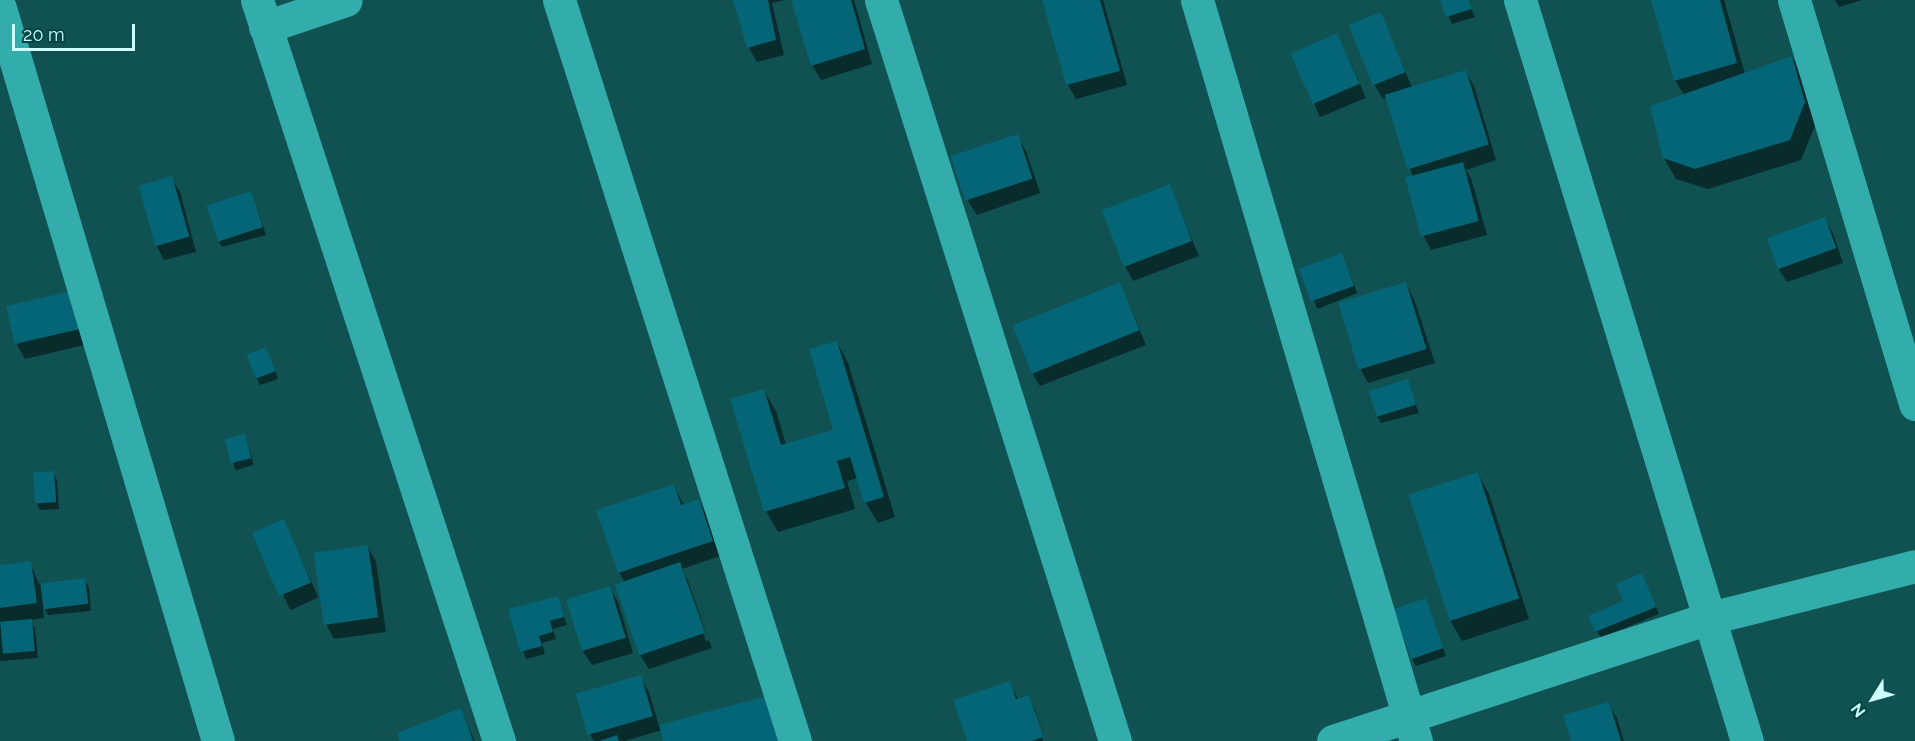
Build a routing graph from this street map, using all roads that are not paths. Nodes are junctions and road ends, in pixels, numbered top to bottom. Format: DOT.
graph roads {
  1 [pos="346,0"];
  2 [pos="560,0"];
  3 [pos="881,0"];
  4 [pos="1197,0"];
  5 [pos="1520,0"];
  6 [pos="1794,0"];
  7 [pos="0,8"];
  8 [pos="261,14"];
  9 [pos="1915,404"];
  10 [pos="1915,566"];
  11 [pos="1710,618"];
  12 [pos="1412,729"];
  13 [pos="218,741"];
  14 [pos="499,741"];
  15 [pos="795,741"];
  16 [pos="1114,741"];
  17 [pos="1333,741"];
  18 [pos="1747,741"];
  1 -- 8 [label="street"];
  2 -- 15 [label="street"];
  3 -- 16 [label="street"];
  4 -- 12 [label="street"];
  5 -- 11 [label="street"];
  6 -- 9 [label="street"];
  7 -- 13 [label="street"];
  8 -- 14 [label="street"];
  10 -- 11 [label="street"];
  11 -- 12 [label="street"];
  11 -- 18 [label="street"];
  12 -- 17 [label="street"];
}
